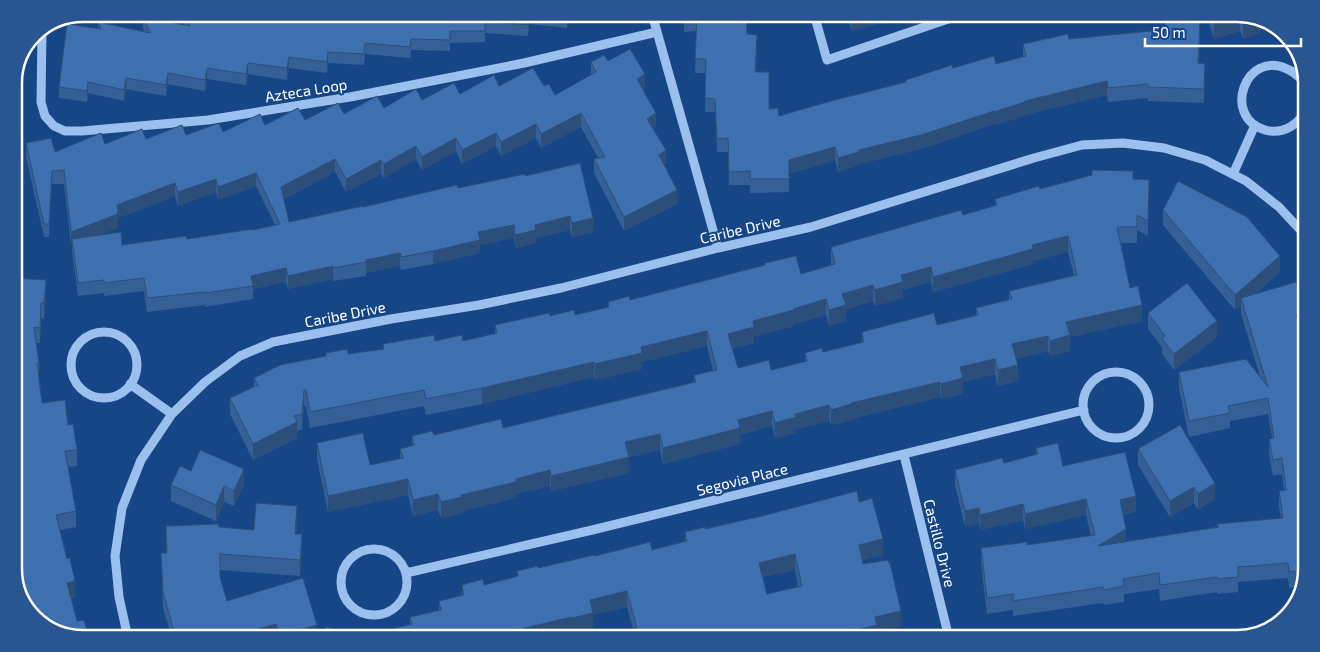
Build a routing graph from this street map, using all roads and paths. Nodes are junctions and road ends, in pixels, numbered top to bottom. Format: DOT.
graph roads {
  1 [pos="654,22"];
  2 [pos="816,22"];
  3 [pos="939,22"];
  4 [pos="657,32"];
  5 [pos="42,39"];
  6 [pos="1296,74"];
  7 [pos="1297,122"];
  8 [pos="1255,125"];
  9 [pos="1233,174"];
  10 [pos="1297,227"];
  11 [pos="718,248"];
  12 [pos="130,384"];
  13 [pos="1084,410"];
  14 [pos="172,414"];
  15 [pos="904,455"];
  16 [pos="406,573"];
  17 [pos="126,630"];
  18 [pos="947,630"];
  1 -- 4 [label="street"];
  2 -- 3 [label="street"];
  4 -- 5 [label="street, Azteca Loop"];
  4 -- 11 [label="street"];
  6 -- 8 [label="street"];
  7 -- 8 [label="street"];
  8 -- 9 [label="street"];
  9 -- 10 [label="street, Caribe Drive"];
  9 -- 11 [label="street, Caribe Drive"];
  11 -- 14 [label="street, Caribe Drive"];
  12 -- 12 [label="street"];
  12 -- 14 [label="street"];
  13 -- 13 [label="street"];
  13 -- 15 [label="street, Segovia Place"];
  14 -- 17 [label="street, Caribe Drive"];
  15 -- 16 [label="street, Segovia Place"];
  15 -- 18 [label="street, Castillo Drive"];
  16 -- 16 [label="street"];
}
